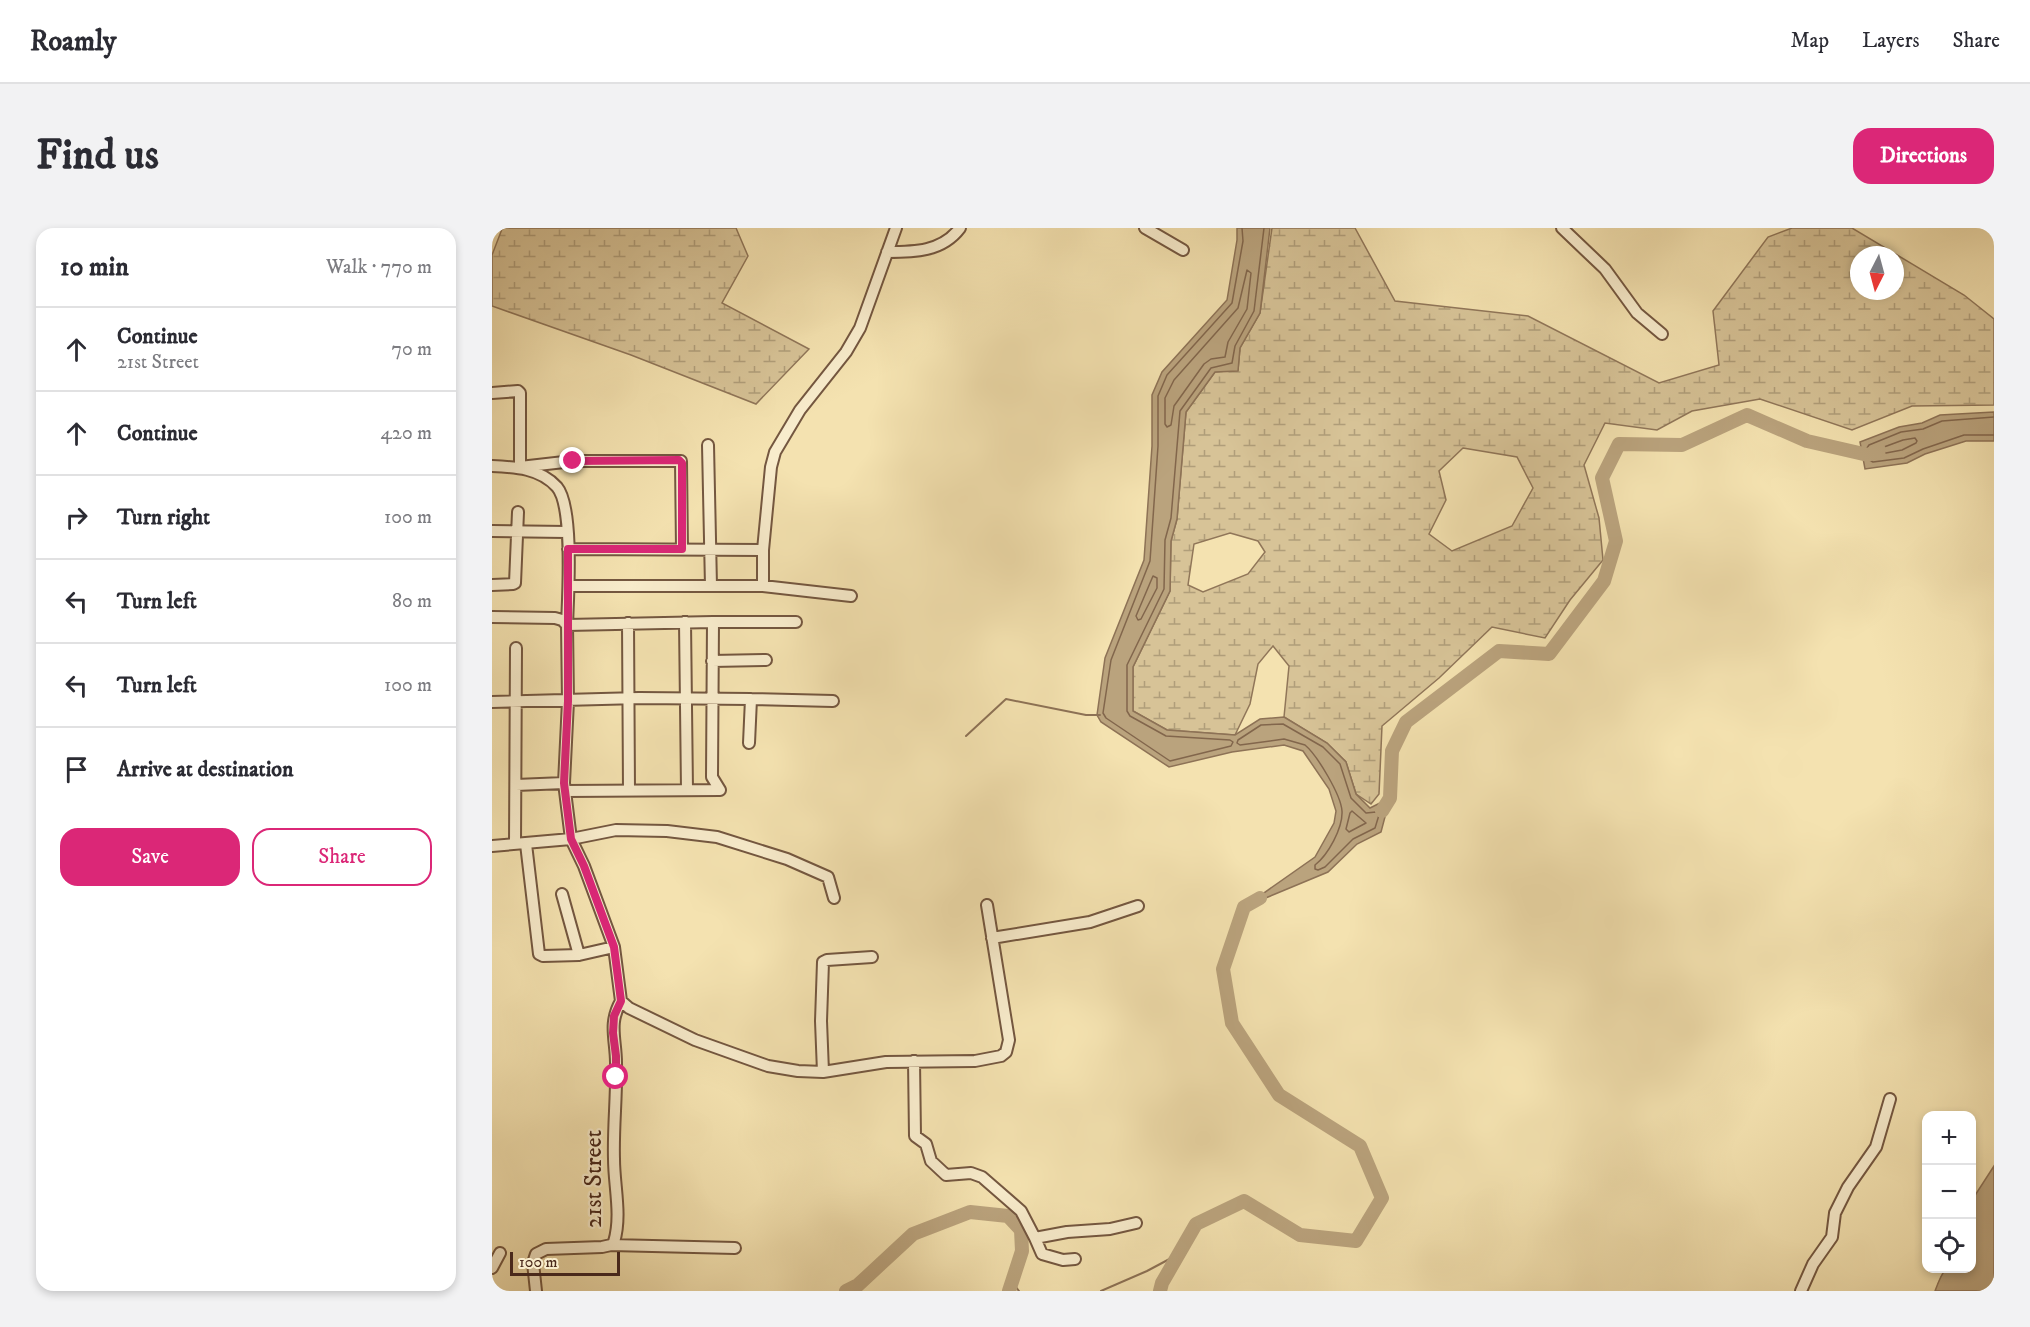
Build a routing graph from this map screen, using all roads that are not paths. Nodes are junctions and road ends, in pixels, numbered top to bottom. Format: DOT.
graph roads {
  1 [pos="896,228"];
  2 [pos="960,228"];
  3 [pos="1145,228"];
  4 [pos="1562,228"];
  5 [pos="1183,250"];
  6 [pos="887,252"];
  7 [pos="1662,334"];
  8 [pos="492,393"];
  9 [pos="708,445"];
  10 [pos="492,466"];
  11 [pos="520,467"];
  12 [pos="518,512"];
  13 [pos="492,531"];
  14 [pos="517,532"];
  15 [pos="567,532"];
  16 [pos="568,549"];
  17 [pos="682,549"];
  18 [pos="710,549"];
  19 [pos="763,550"];
  20 [pos="492,585"];
  21 [pos="569,586"];
  22 [pos="711,586"];
  23 [pos="763,586"];
  24 [pos="851,596"];
  25 [pos="492,617"];
  26 [pos="686,622"];
  27 [pos="713,622"];
  28 [pos="796,622"];
  29 [pos="628,623"];
  30 [pos="567,625"];
  31 [pos="516,648"];
  32 [pos="766,660"];
  33 [pos="712,661"];
  34 [pos="628,699"];
  35 [pos="687,699"];
  36 [pos="712,699"];
  37 [pos="751,699"];
  38 [pos="568,701"];
  39 [pos="833,701"];
  40 [pos="492,702"];
  41 [pos="516,702"];
  42 [pos="749,742"];
  43 [pos="516,785"];
  44 [pos="564,787"];
  45 [pos="628,790"];
  46 [pos="687,790"];
  47 [pos="571,839"];
  48 [pos="521,844"];
  49 [pos="492,846"];
  50 [pos="562,894"];
  51 [pos="834,898"];
  52 [pos="987,905"];
  53 [pos="1138,906"];
  54 [pos="992,938"];
  55 [pos="614,947"];
  56 [pos="579,955"];
  57 [pos="872,957"];
  58 [pos="621,1001"];
  59 [pos="914,1061"];
  60 [pos="823,1072"];
  61 [pos="1890,1100"];
  62 [pos="1136,1223"];
  63 [pos="1035,1238"];
  64 [pos="611,1245"];
  65 [pos="735,1248"];
  66 [pos="500,1253"];
  67 [pos="1075,1259"];
  68 [pos="492,1268"];
  69 [pos="536,1291"];
  70 [pos="1801,1291"];
  1 -- 6 [label="street"];
  2 -- 6 [label="street"];
  3 -- 5 [label="street"];
  4 -- 7 [label="street"];
  6 -- 19 [label="street"];
  8 -- 11 [label="street"];
  9 -- 18 [label="street"];
  10 -- 11 [label="street"];
  11 -- 15 [label="street"];
  11 -- 17 [label="street"];
  12 -- 14 [label="street"];
  13 -- 14 [label="street"];
  14 -- 15 [label="street"];
  14 -- 20 [label="street"];
  15 -- 16 [label="street"];
  16 -- 17 [label="street"];
  16 -- 21 [label="street"];
  17 -- 18 [label="street"];
  18 -- 19 [label="street"];
  18 -- 22 [label="street"];
  19 -- 23 [label="street"];
  21 -- 22 [label="street"];
  21 -- 30 [label="street"];
  22 -- 23 [label="street"];
  23 -- 24 [label="street"];
  25 -- 30 [label="street"];
  26 -- 27 [label="street"];
  26 -- 29 [label="street"];
  26 -- 35 [label="street"];
  27 -- 28 [label="street"];
  27 -- 33 [label="street"];
  29 -- 30 [label="street"];
  29 -- 34 [label="street"];
  30 -- 38 [label="street"];
  31 -- 41 [label="street"];
  32 -- 33 [label="street"];
  33 -- 36 [label="street"];
  34 -- 35 [label="street"];
  34 -- 38 [label="street"];
  34 -- 45 [label="street"];
  35 -- 36 [label="street"];
  35 -- 46 [label="street"];
  36 -- 37 [label="street"];
  36 -- 46 [label="street"];
  37 -- 39 [label="street"];
  37 -- 42 [label="street"];
  38 -- 41 [label="street"];
  38 -- 44 [label="street"];
  40 -- 41 [label="street"];
  41 -- 43 [label="street"];
  43 -- 44 [label="street"];
  43 -- 48 [label="street"];
  44 -- 45 [label="street"];
  44 -- 47 [label="street"];
  45 -- 46 [label="street"];
  47 -- 48 [label="street"];
  47 -- 51 [label="street"];
  47 -- 55 [label="street"];
  48 -- 49 [label="street"];
  48 -- 56 [label="street"];
  50 -- 56 [label="street"];
  52 -- 54 [label="street"];
  53 -- 54 [label="street"];
  54 -- 59 [label="street"];
  55 -- 56 [label="street"];
  55 -- 58 [label="street"];
  57 -- 60 [label="street"];
  58 -- 60 [label="street"];
  58 -- 64 [label="street, 21st Street"];
  59 -- 60 [label="street"];
  59 -- 63 [label="street"];
  61 -- 70 [label="street"];
  62 -- 63 [label="street"];
  63 -- 67 [label="street"];
  64 -- 65 [label="street"];
  64 -- 69 [label="street, 21st Street"];
  66 -- 68 [label="street"];
}
